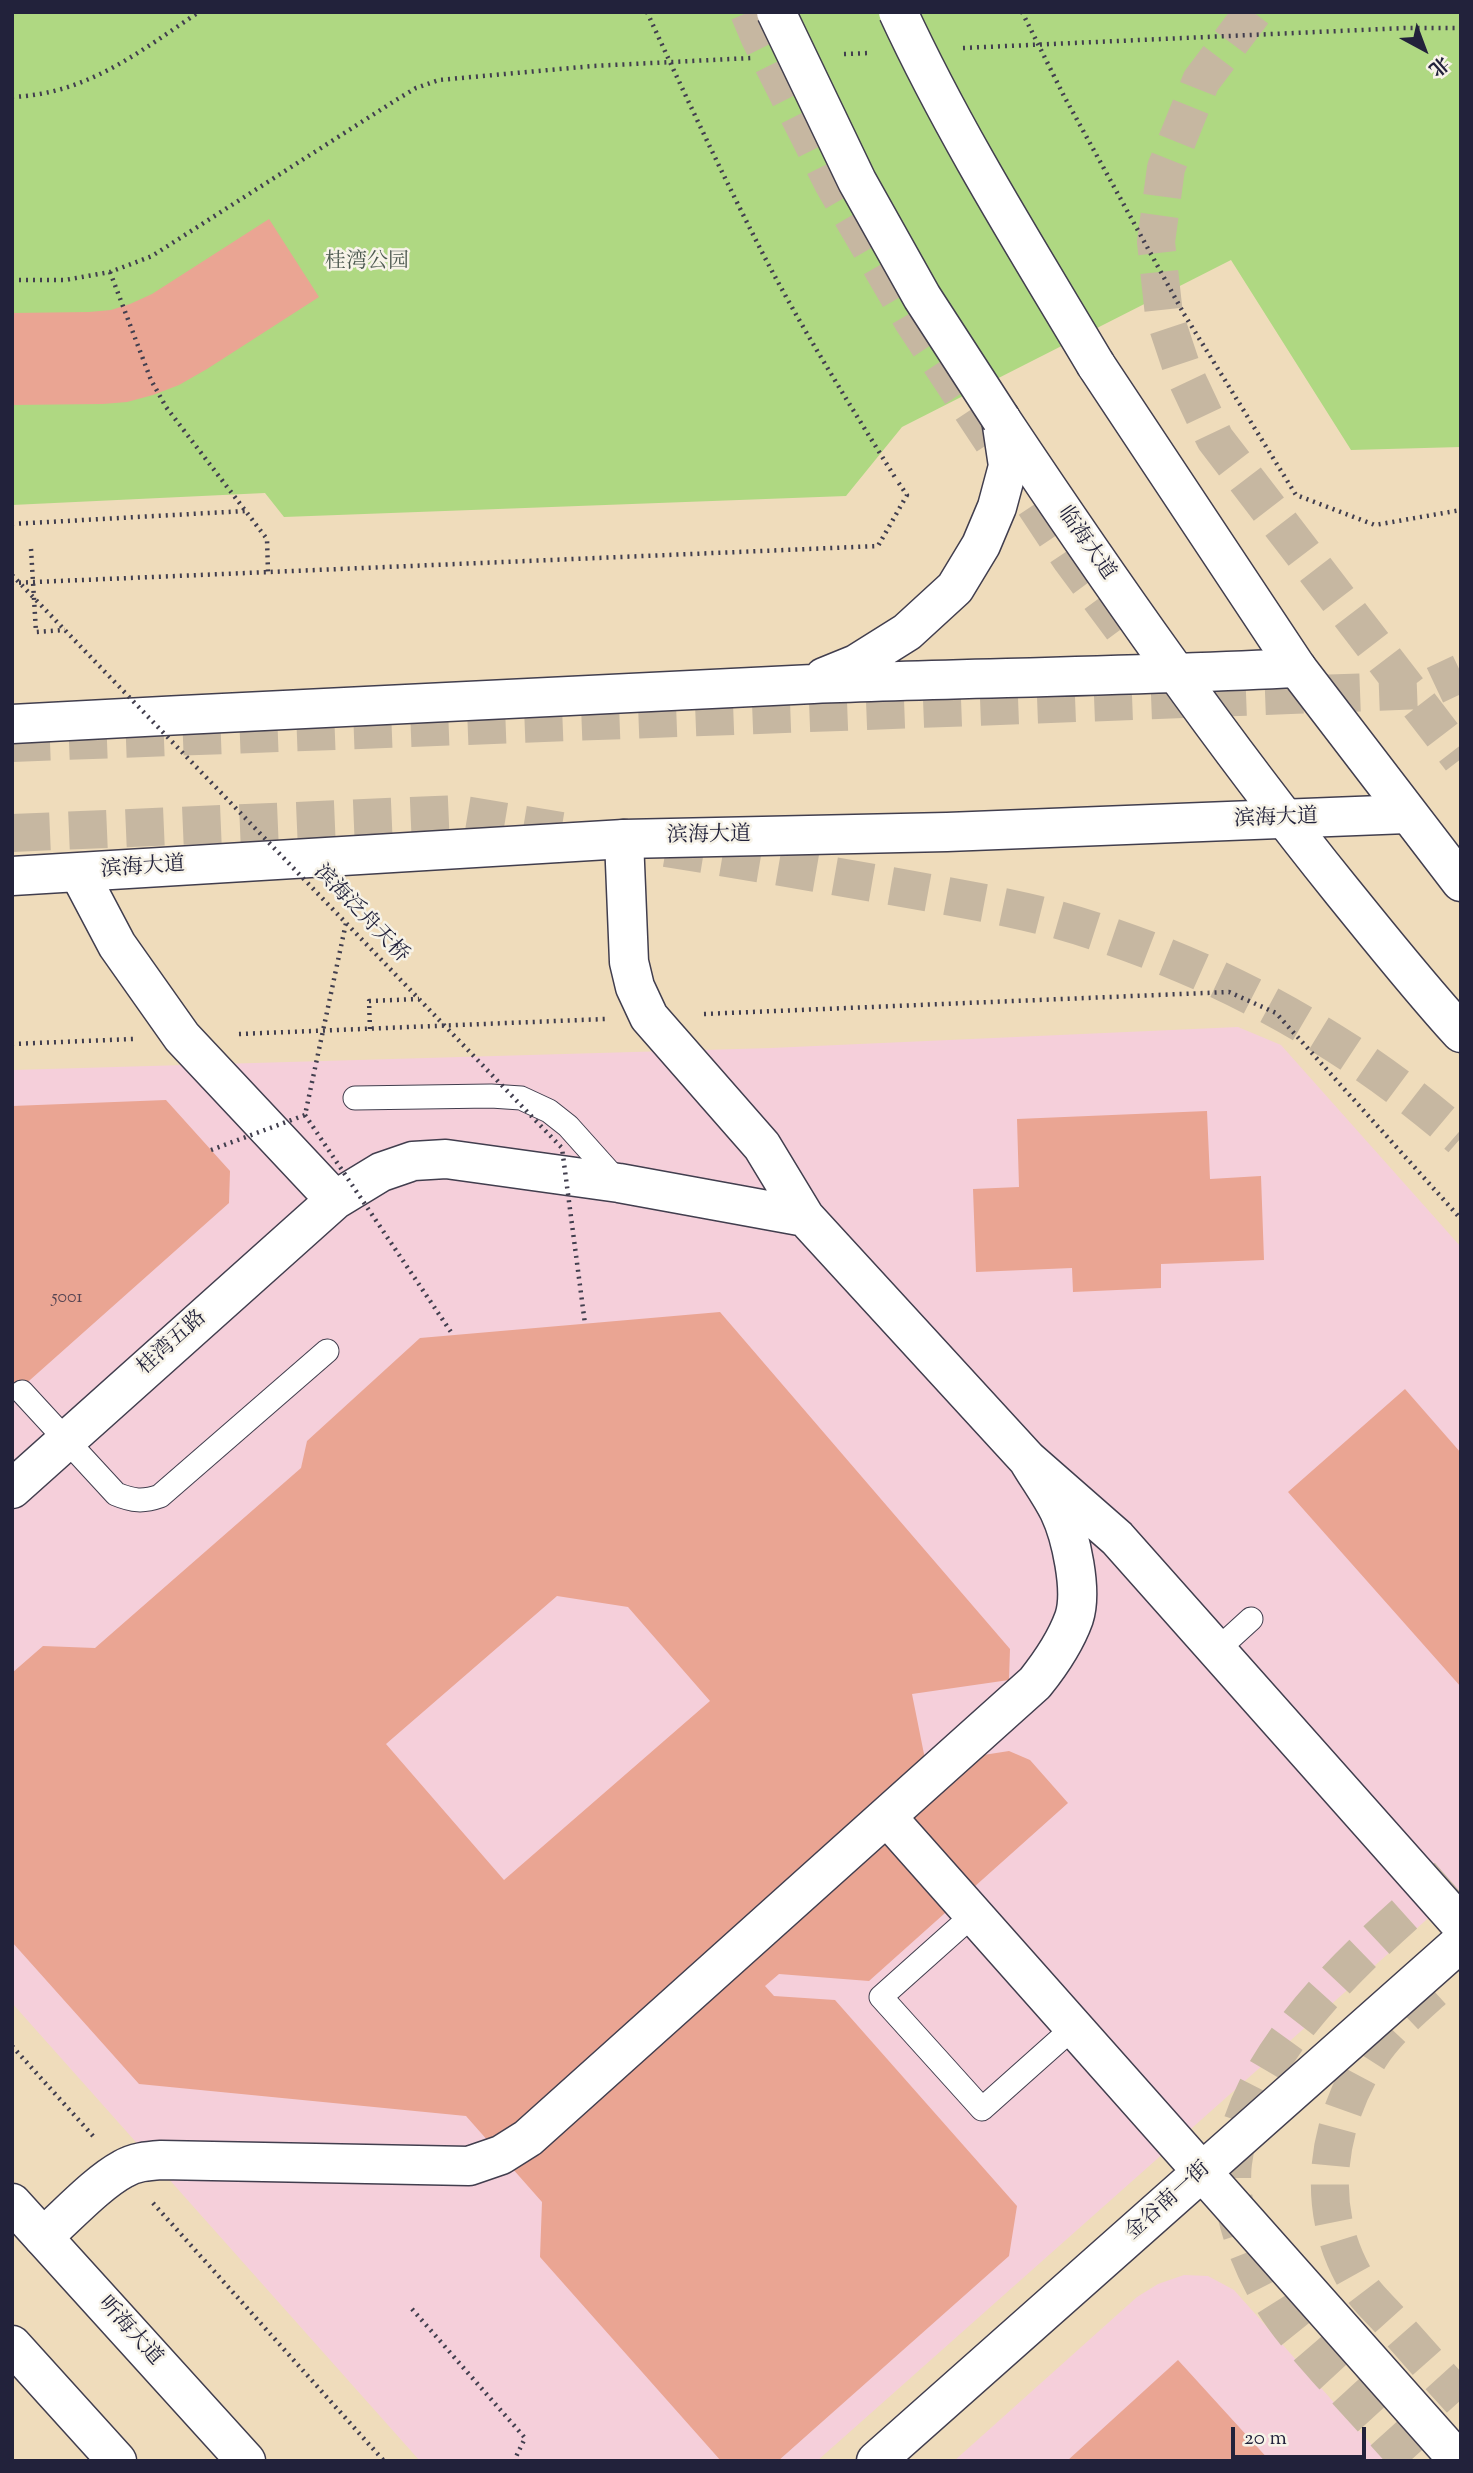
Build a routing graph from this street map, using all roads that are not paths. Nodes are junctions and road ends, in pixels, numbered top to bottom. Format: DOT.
graph roads {
  1 [pos="775,12"];
  2 [pos="898,12"];
  3 [pos="1001,419"];
  4 [pos="1297,668"];
  5 [pos="1175,674"];
  6 [pos="807,684"];
  7 [pos="12,724"];
  8 [pos="1407,814"];
  9 [pos="1285,820"];
  10 [pos="624,839"];
  11 [pos="79,873"];
  12 [pos="12,876"];
  13 [pos="1461,882"];
  14 [pos="1461,1033"];
  15 [pos="355,1098"];
  16 [pos="619,1184"];
  17 [pos="335,1200"];
  18 [pos="805,1217"];
  19 [pos="327,1351"];
  20 [pos="22,1392"];
  21 [pos="66,1440"];
  22 [pos="1028,1460"];
  23 [pos="12,1489"];
  24 [pos="1251,1619"];
  25 [pos="1217,1650"];
  26 [pos="887,1817"];
  27 [pos="974,1914"];
  28 [pos="1461,1925"];
  29 [pos="1461,1942"];
  30 [pos="1073,2027"];
  31 [pos="1202,2172"];
  32 [pos="12,2203"];
  33 [pos="43,2237"];
  34 [pos="12,2345"];
  35 [pos="117,2461"];
  36 [pos="246,2461"];
  37 [pos="876,2461"];
  38 [pos="1459,2461"];
  1 -- 3 [label="street, 临海大道, bridge"];
  2 -- 4 [label="street, bridge"];
  3 -- 5 [label="street, 临海大道"];
  3 -- 6 [label="street"];
  4 -- 5 [label="street"];
  4 -- 8 [label="street"];
  5 -- 6 [label="street"];
  5 -- 9 [label="street, 临海大道"];
  6 -- 7 [label="street"];
  8 -- 9 [label="street, 滨海大道"];
  8 -- 13 [label="street"];
  9 -- 10 [label="street, 滨海大道"];
  9 -- 14 [label="street, 临海大道"];
  10 -- 11 [label="street, 滨海大道"];
  10 -- 18 [label="street"];
  11 -- 12 [label="street, 滨海大道"];
  11 -- 17 [label="street"];
  15 -- 16 [label="lane"];
  16 -- 17 [label="street, 桂湾五路"];
  16 -- 18 [label="street, 桂湾五路"];
  17 -- 21 [label="street, 桂湾五路"];
  18 -- 22 [label="street"];
  19 -- 21 [label="lane"];
  20 -- 21 [label="lane"];
  21 -- 23 [label="street, 桂湾五路"];
  22 -- 25 [label="street"];
  22 -- 26 [label="street"];
  24 -- 25 [label="lane"];
  25 -- 28 [label="street"];
  26 -- 27 [label="street"];
  26 -- 33 [label="street"];
  27 -- 30 [label="street"];
  27 -- 30 [label="lane"];
  29 -- 31 [label="street, 金谷南一街"];
  30 -- 31 [label="street"];
  31 -- 37 [label="street, 金谷南一街"];
  31 -- 38 [label="street"];
  32 -- 33 [label="street, 听海大道"];
  33 -- 36 [label="street, 听海大道"];
  34 -- 35 [label="street"];
}
